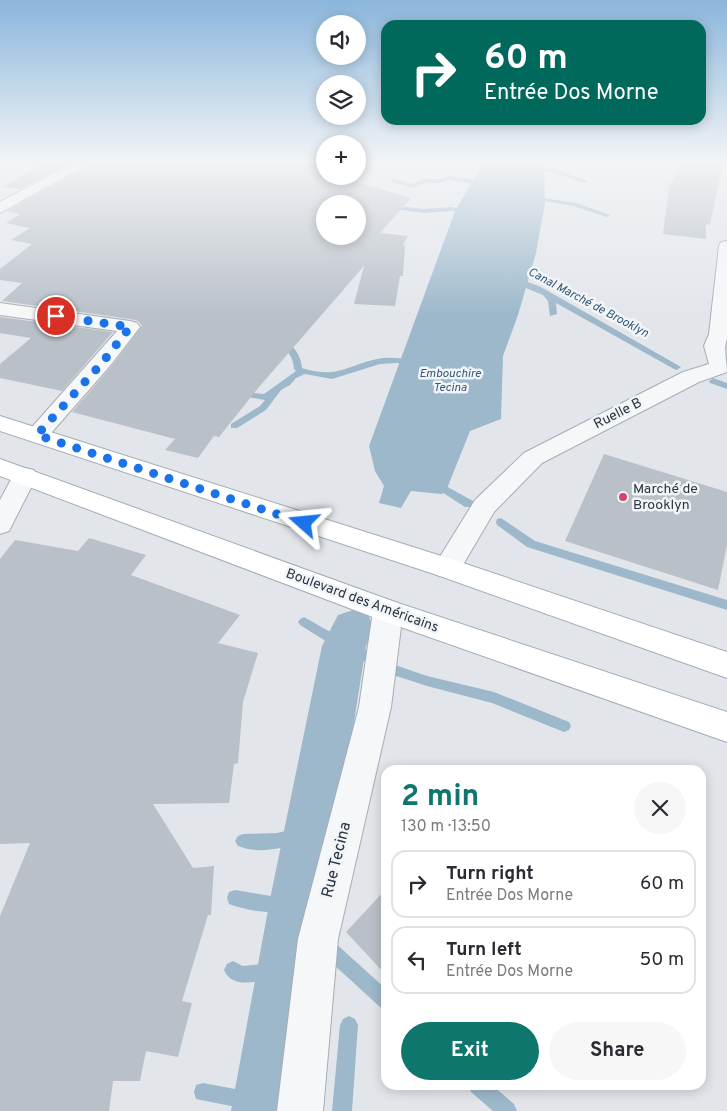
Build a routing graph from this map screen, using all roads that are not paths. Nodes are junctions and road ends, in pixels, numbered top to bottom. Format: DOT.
graph roads {
  1 [pos="727,246"];
  2 [pos="0,309"];
  3 [pos="724,369"];
  4 [pos="0,423"];
  5 [pos="37,435"];
  6 [pos="13,472"];
  7 [pos="0,525"];
  8 [pos="447,568"];
  9 [pos="388,611"];
  10 [pos="727,665"];
  11 [pos="727,727"];
  12 [pos="300,1111"];
  1 -- 3 [label="street, Ruelle B"];
  2 -- 5 [label="street"];
  3 -- 8 [label="street, Ruelle B"];
  4 -- 5 [label="main road"];
  5 -- 8 [label="main road"];
  6 -- 7 [label="street"];
  6 -- 9 [label="main road, Boulevard des Américains"];
  8 -- 10 [label="main road"];
  9 -- 11 [label="main road, Boulevard des Américains"];
  9 -- 12 [label="street, Rue Tecina"];
}
